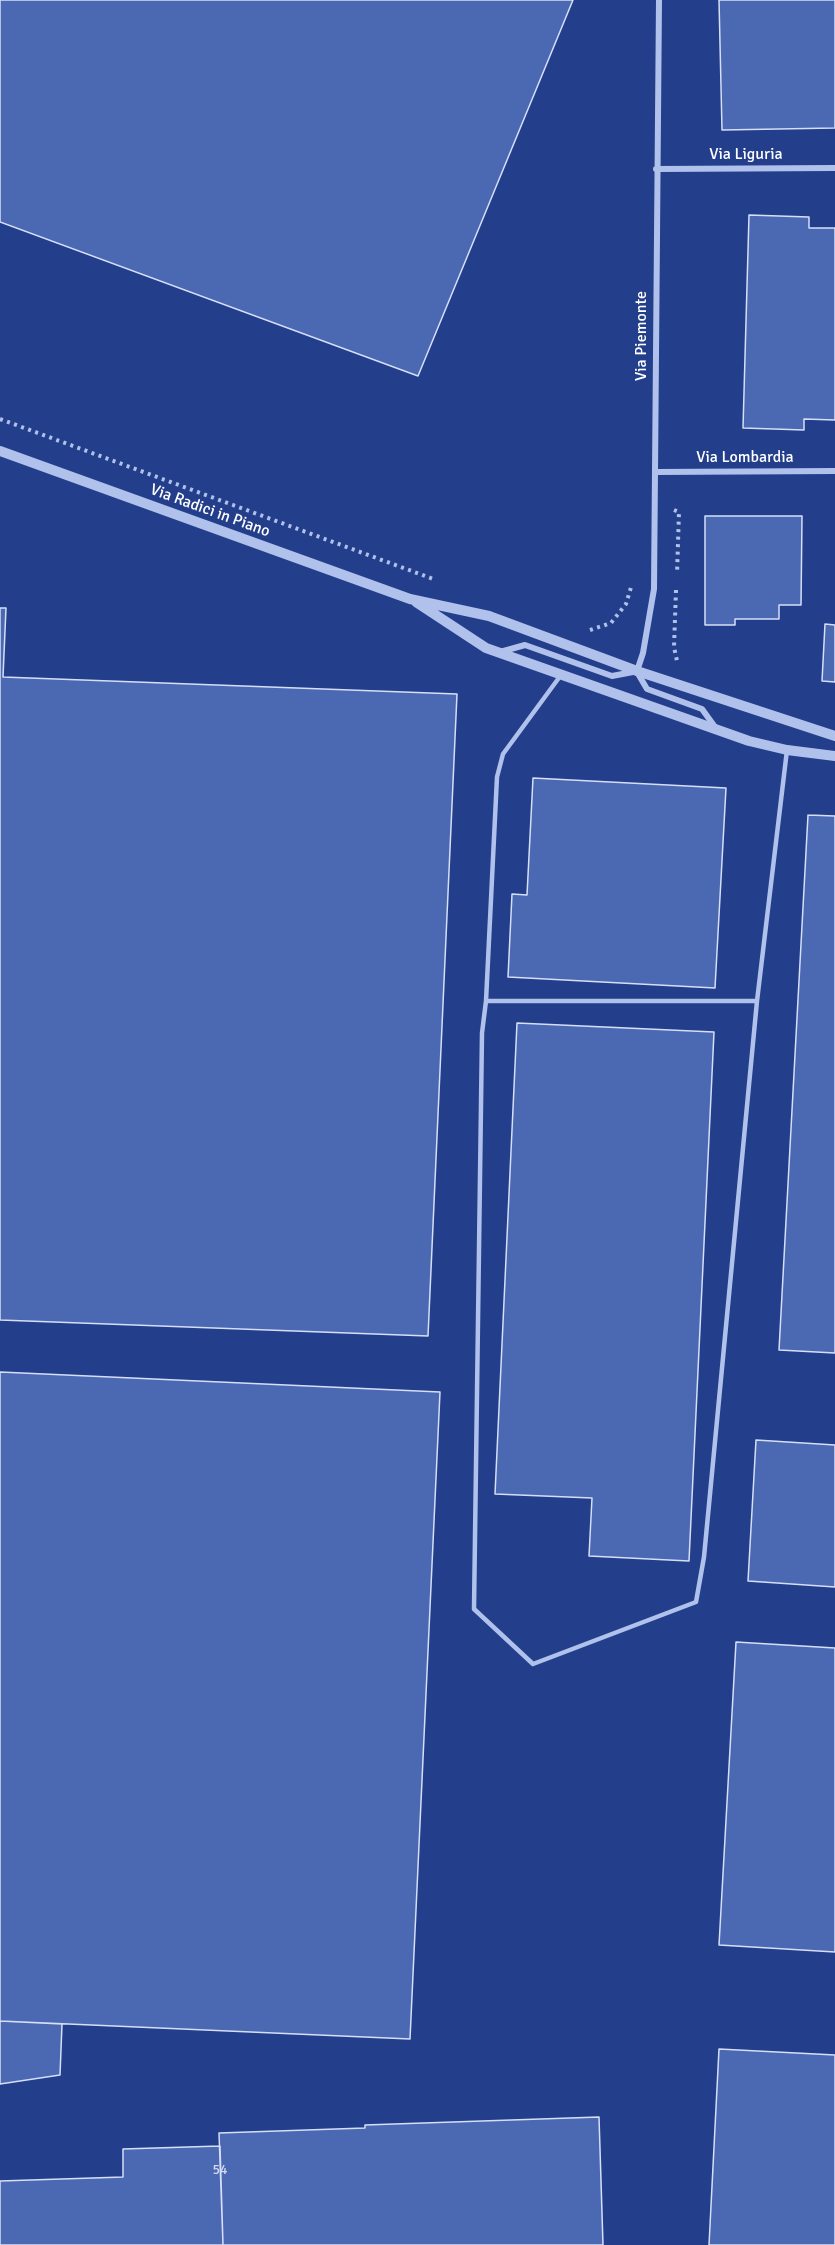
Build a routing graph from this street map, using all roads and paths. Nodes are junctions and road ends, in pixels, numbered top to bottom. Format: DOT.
graph roads {
  1 [pos="659,0"];
  2 [pos="835,168"];
  3 [pos="656,169"];
  4 [pos="0,419"];
  5 [pos="0,451"];
  6 [pos="835,471"];
  7 [pos="655,472"];
  8 [pos="634,578"];
  9 [pos="442,582"];
  10 [pos="410,599"];
  11 [pos="583,632"];
  12 [pos="500,652"];
  13 [pos="637,671"];
  14 [pos="561,674"];
  15 [pos="716,729"];
  16 [pos="835,736"];
  17 [pos="787,750"];
  18 [pos="835,756"];
  19 [pos="486,1001"];
  20 [pos="757,1001"];
  1 -- 3 [label="street, Via Piemonte"];
  2 -- 3 [label="street, Via Liguria"];
  3 -- 7 [label="street, Via Piemonte"];
  4 -- 9 [label="path"];
  5 -- 10 [label="street, Via Radici in Piano"];
  6 -- 7 [label="street, Via Lombardia"];
  7 -- 13 [label="street, Via Piemonte"];
  8 -- 11 [label="path"];
  10 -- 12 [label="street"];
  10 -- 13 [label="street"];
  12 -- 13 [label="street"];
  12 -- 14 [label="street"];
  13 -- 15 [label="street"];
  13 -- 16 [label="street"];
  14 -- 15 [label="street"];
  14 -- 19 [label="lane"];
  15 -- 17 [label="street"];
  17 -- 18 [label="street"];
  17 -- 20 [label="lane"];
  19 -- 20 [label="lane"];
  19 -- 20 [label="lane"];
}
